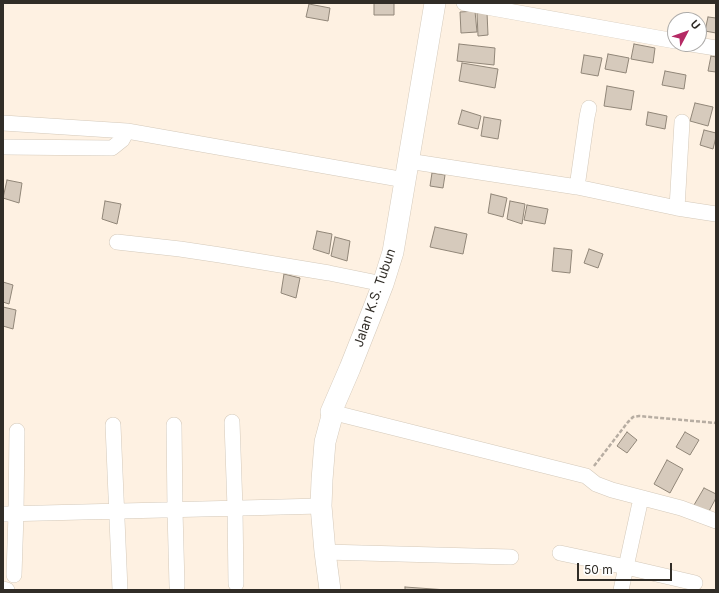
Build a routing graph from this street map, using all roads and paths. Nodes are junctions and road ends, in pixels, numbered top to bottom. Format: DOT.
graph roads {
  1 [pos="436,3"];
  2 [pos="464,3"];
  3 [pos="667,40"];
  4 [pos="589,108"];
  5 [pos="682,122"];
  6 [pos="3,123"];
  7 [pos="127,131"];
  8 [pos="3,147"];
  9 [pos="407,171"];
  10 [pos="577,187"];
  11 [pos="677,208"];
  12 [pos="716,214"];
  13 [pos="117,242"];
  14 [pos="383,284"];
  15 [pos="331,412"];
  16 [pos="232,422"];
  17 [pos="716,422"];
  18 [pos="113,425"];
  19 [pos="174,425"];
  20 [pos="17,431"];
  21 [pos="586,476"];
  22 [pos="641,498"];
  23 [pos="321,506"];
  24 [pos="235,508"];
  25 [pos="175,510"];
  26 [pos="116,511"];
  27 [pos="10,514"];
  28 [pos="716,521"];
  29 [pos="325,552"];
  30 [pos="560,553"];
  31 [pos="511,557"];
  32 [pos="626,567"];
  33 [pos="14,575"];
  34 [pos="695,583"];
  35 [pos="236,584"];
  36 [pos="177,586"];
  37 [pos="3,589"];
  38 [pos="8,590"];
  39 [pos="120,590"];
  40 [pos="330,590"];
  41 [pos="621,590"];
  1 -- 9 [label="street, Jalan K.S. Tubun"];
  2 -- 3 [label="street"];
  4 -- 10 [label="street"];
  5 -- 11 [label="street"];
  6 -- 7 [label="street"];
  7 -- 8 [label="street"];
  7 -- 9 [label="street"];
  9 -- 10 [label="street"];
  9 -- 14 [label="street, Jalan K.S. Tubun"];
  10 -- 11 [label="street"];
  11 -- 12 [label="street"];
  13 -- 14 [label="street"];
  14 -- 15 [label="street, Jalan K.S. Tubun"];
  15 -- 21 [label="street"];
  15 -- 23 [label="street, Jalan K.S. Tubun"];
  16 -- 24 [label="street"];
  17 -- 21 [label="path"];
  18 -- 26 [label="street"];
  19 -- 25 [label="street"];
  20 -- 27 [label="street"];
  21 -- 22 [label="street"];
  22 -- 28 [label="street"];
  22 -- 32 [label="street"];
  23 -- 24 [label="street"];
  23 -- 29 [label="street, Jalan K.S. Tubun"];
  24 -- 25 [label="street"];
  24 -- 35 [label="street"];
  25 -- 26 [label="street"];
  25 -- 36 [label="street"];
  26 -- 27 [label="street"];
  26 -- 39 [label="street"];
  27 -- 33 [label="street"];
  29 -- 31 [label="street"];
  29 -- 40 [label="street, Jalan K.S. Tubun"];
  30 -- 32 [label="street"];
  32 -- 34 [label="street"];
  32 -- 41 [label="street"];
  37 -- 38 [label="street"];
}
